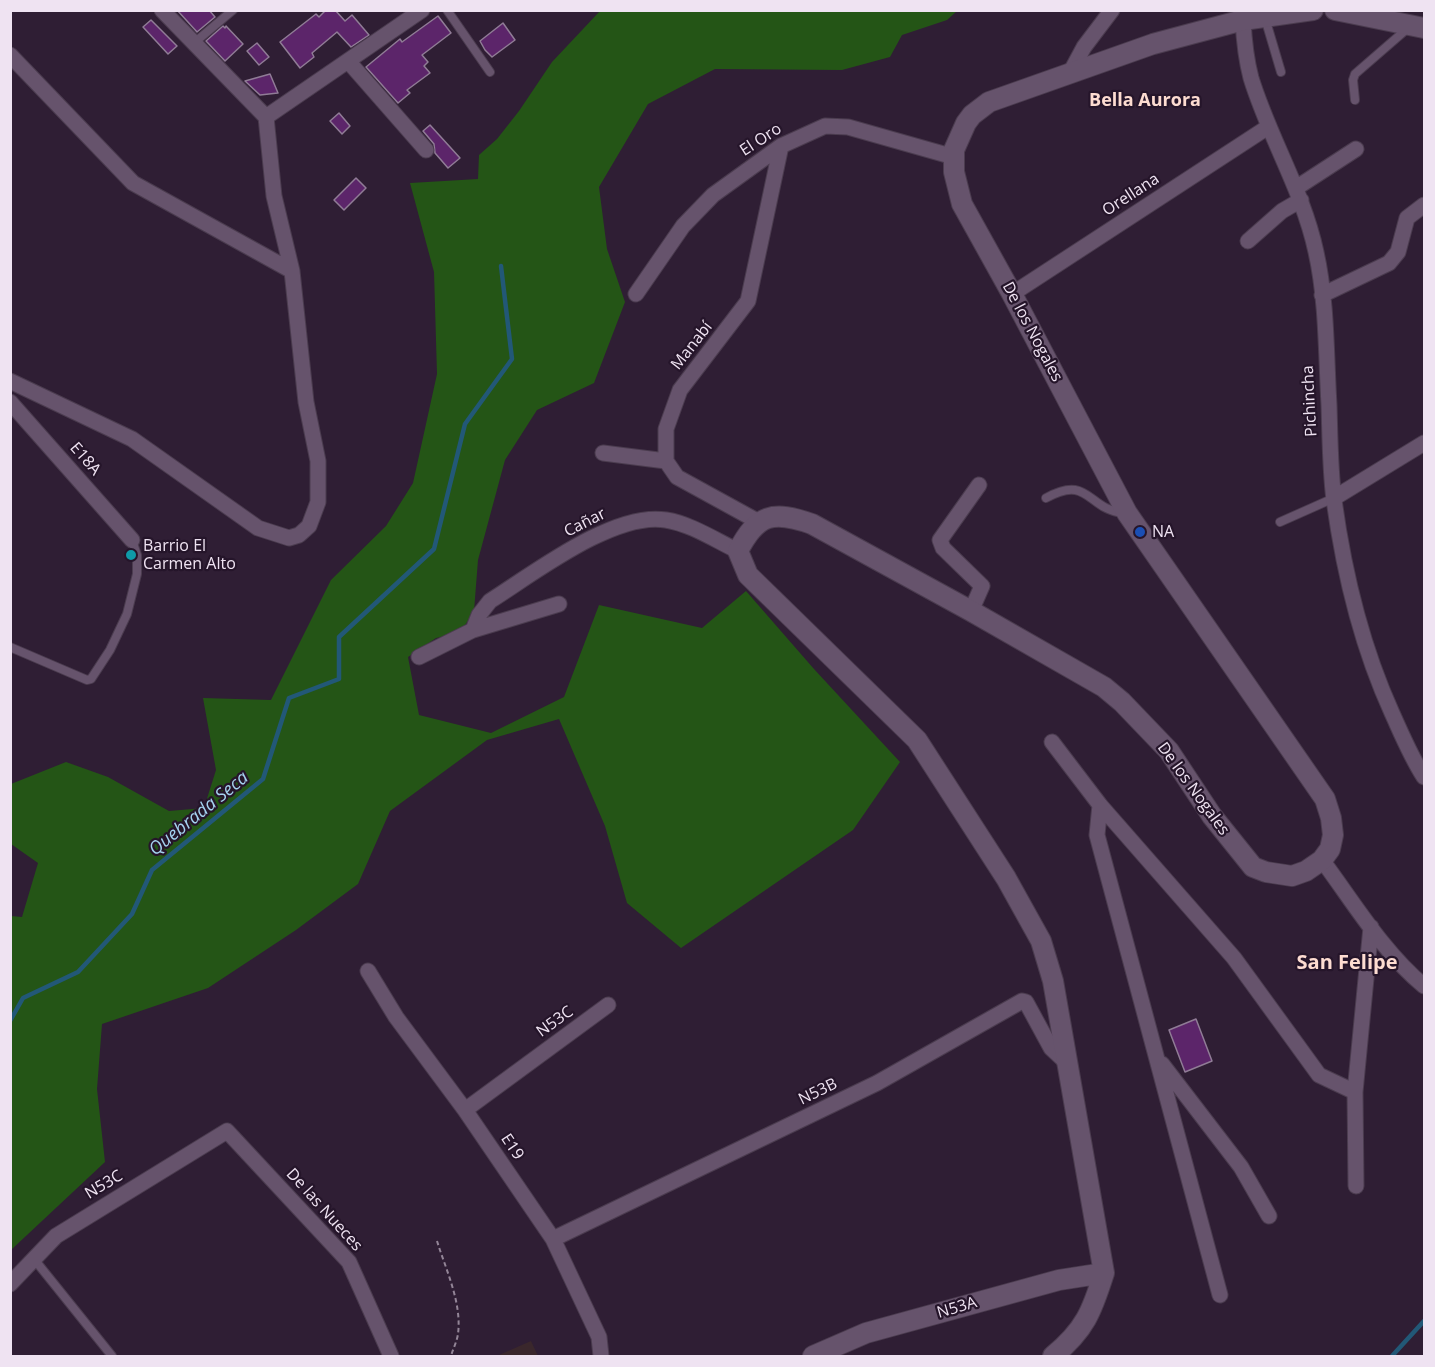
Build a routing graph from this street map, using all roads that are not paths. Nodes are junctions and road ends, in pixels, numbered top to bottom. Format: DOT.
graph roads {
  1 [pos="162,10"];
  2 [pos="233,10"];
  3 [pos="422,10"];
  4 [pos="447,10"];
  5 [pos="1112,10"];
  6 [pos="1313,10"];
  7 [pos="1335,10"];
  8 [pos="1264,17"];
  9 [pos="1243,20"];
  10 [pos="1418,26"];
  11 [pos="194,43"];
  12 [pos="10,55"];
  13 [pos="348,61"];
  14 [pos="490,72"];
  15 [pos="1281,72"];
  16 [pos="1070,74"];
  17 [pos="1355,100"];
  18 [pos="266,117"];
  19 [pos="1268,127"];
  20 [pos="780,146"];
  21 [pos="1356,148"];
  22 [pos="426,150"];
  23 [pos="954,157"];
  24 [pos="1299,194"];
  25 [pos="1425,205"];
  26 [pos="1248,241"];
  27 [pos="292,271"];
  28 [pos="636,294"];
  29 [pos="1012,294"];
  30 [pos="1322,295"];
  31 [pos="10,381"];
  32 [pos="10,402"];
  33 [pos="1425,443"];
  34 [pos="603,453"];
  35 [pos="666,460"];
  36 [pos="979,485"];
  37 [pos="1046,498"];
  38 [pos="1334,498"];
  39 [pos="1127,513"];
  40 [pos="759,522"];
  41 [pos="1280,522"];
  42 [pos="132,540"];
  43 [pos="738,551"];
  44 [pos="559,604"];
  45 [pos="971,611"];
  46 [pos="473,630"];
  47 [pos="10,647"];
  48 [pos="419,657"];
  49 [pos="1052,742"];
  50 [pos="1425,777"];
  51 [pos="1100,805"];
  52 [pos="1322,860"];
  53 [pos="1371,927"];
  54 [pos="368,971"];
  55 [pos="1425,986"];
  56 [pos="608,1005"];
  57 [pos="1156,1056"];
  58 [pos="1067,1063"];
  59 [pos="1355,1092"];
  60 [pos="465,1110"];
  61 [pos="227,1131"];
  62 [pos="1356,1186"];
  63 [pos="1269,1216"];
  64 [pos="553,1239"];
  65 [pos="34,1259"];
  66 [pos="1104,1273"];
  67 [pos="10,1284"];
  68 [pos="1220,1295"];
  69 [pos="112,1356"];
  70 [pos="392,1356"];
  71 [pos="601,1356"];
  72 [pos="813,1356"];
  73 [pos="1053,1356"];
  1 -- 11 [label="street"];
  2 -- 11 [label="lane"];
  3 -- 13 [label="street"];
  4 -- 14 [label="lane"];
  5 -- 16 [label="street"];
  6 -- 8 [label="street, De los Nogales"];
  7 -- 10 [label="street"];
  8 -- 9 [label="street, De los Nogales"];
  8 -- 15 [label="lane"];
  9 -- 16 [label="street, De los Nogales"];
  9 -- 19 [label="street, Pichincha"];
  10 -- 17 [label="lane"];
  11 -- 18 [label="street"];
  12 -- 27 [label="street"];
  13 -- 18 [label="street"];
  13 -- 22 [label="street"];
  16 -- 23 [label="street, De los Nogales"];
  18 -- 27 [label="street"];
  19 -- 24 [label="street, Pichincha"];
  19 -- 29 [label="street, Orellana"];
  20 -- 23 [label="street, El Oro"];
  20 -- 28 [label="street, El Oro"];
  20 -- 35 [label="street, Manabí"];
  21 -- 24 [label="street"];
  23 -- 29 [label="street, De los Nogales"];
  24 -- 26 [label="street"];
  24 -- 30 [label="street, Pichincha"];
  25 -- 30 [label="street"];
  27 -- 31 [label="street"];
  29 -- 39 [label="street, De los Nogales"];
  30 -- 38 [label="street, Pichincha"];
  32 -- 42 [label="street, E18A"];
  33 -- 38 [label="street"];
  34 -- 35 [label="street"];
  35 -- 40 [label="street"];
  36 -- 45 [label="street"];
  37 -- 39 [label="lane"];
  38 -- 41 [label="lane"];
  38 -- 50 [label="street, Pichincha"];
  39 -- 52 [label="street, De los Nogales"];
  40 -- 43 [label="street"];
  40 -- 45 [label="street, De los Nogales"];
  42 -- 47 [label="lane"];
  43 -- 46 [label="street, Cañar"];
  43 -- 58 [label="street"];
  44 -- 46 [label="street"];
  45 -- 52 [label="street, De los Nogales"];
  46 -- 48 [label="street"];
  49 -- 51 [label="street"];
  51 -- 57 [label="street"];
  51 -- 59 [label="street"];
  52 -- 53 [label="street"];
  53 -- 55 [label="street"];
  53 -- 59 [label="street"];
  54 -- 60 [label="street, E19"];
  56 -- 60 [label="street, N53C"];
  57 -- 63 [label="street"];
  57 -- 68 [label="street"];
  58 -- 64 [label="street, N53B"];
  58 -- 66 [label="street"];
  59 -- 62 [label="street"];
  60 -- 64 [label="street, E19"];
  61 -- 65 [label="street, N53C"];
  61 -- 70 [label="street, De las Nueces"];
  64 -- 71 [label="street, E19"];
  65 -- 67 [label="street, N53C"];
  65 -- 69 [label="lane"];
  66 -- 72 [label="street, N53A"];
  66 -- 73 [label="street"];
}
